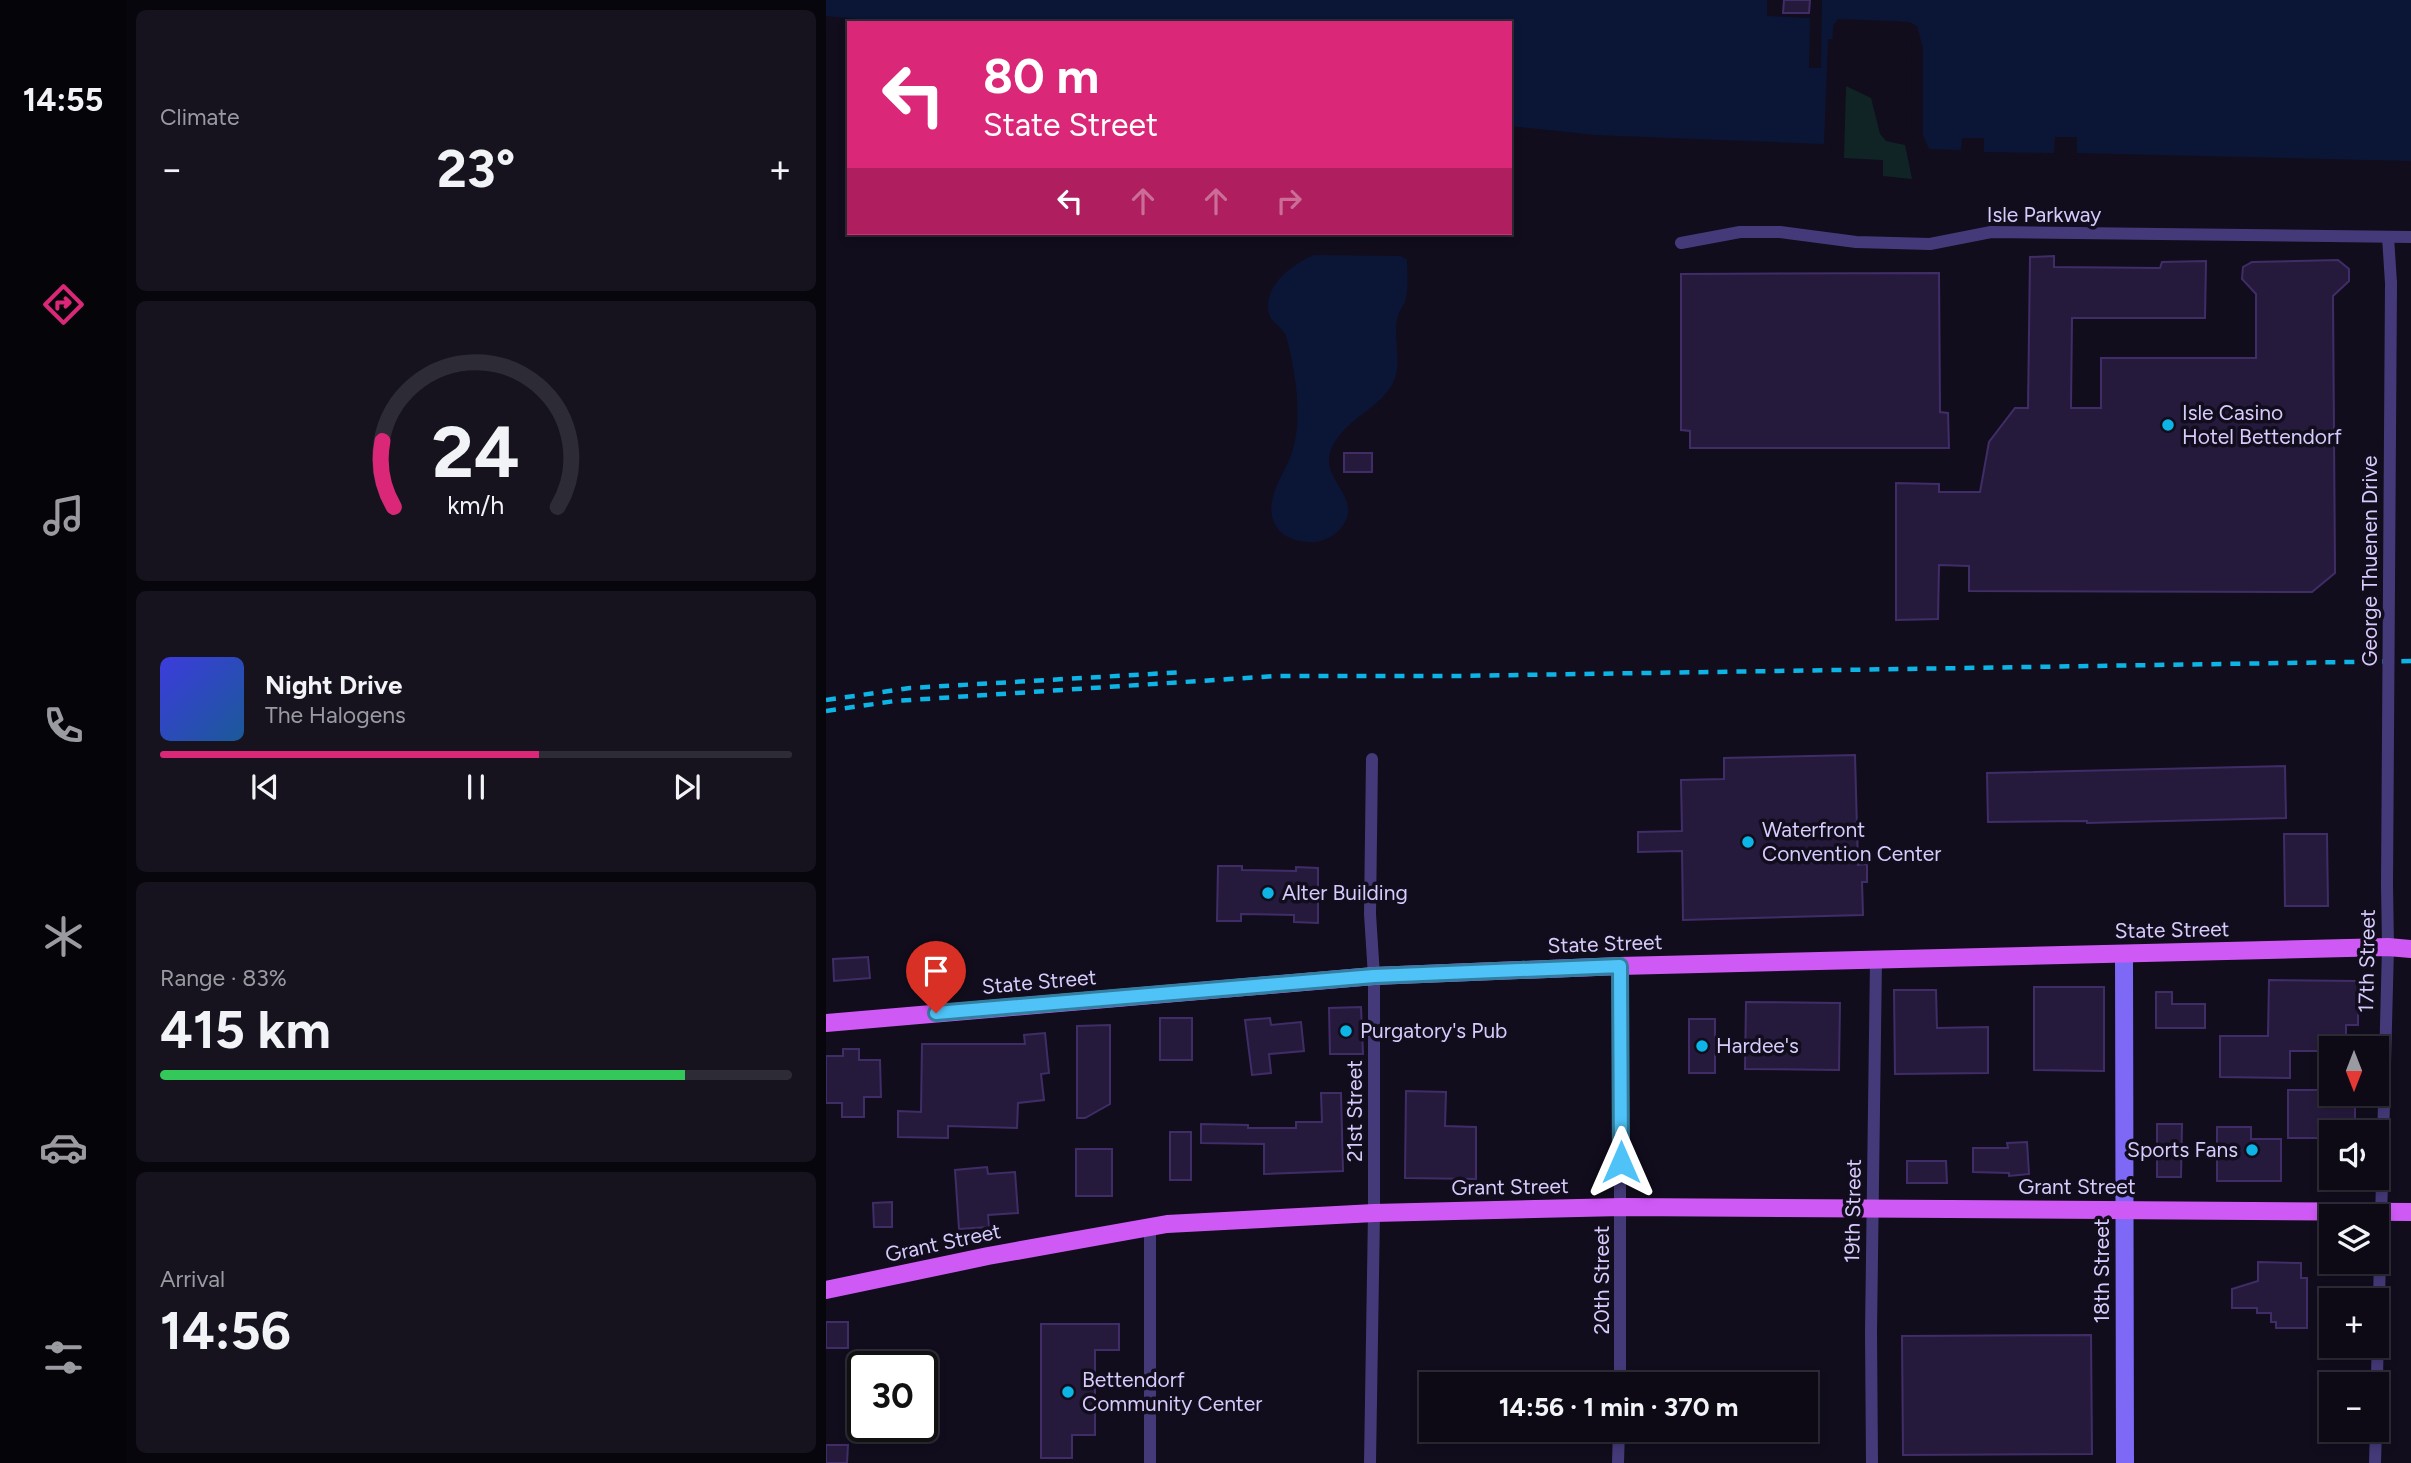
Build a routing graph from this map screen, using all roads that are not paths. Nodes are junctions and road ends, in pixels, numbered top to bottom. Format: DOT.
graph roads {
  1 [pos="2388,237"];
  2 [pos="2411,237"];
  3 [pos="1681,243"];
  4 [pos="1372,759"];
  5 [pos="2387,886"];
  6 [pos="2388,947"];
  7 [pos="2411,949"];
  8 [pos="2124,954"];
  9 [pos="1876,960"];
  10 [pos="1620,966"];
  11 [pos="1374,976"];
  12 [pos="826,1023"];
  13 [pos="2381,1204"];
  14 [pos="1622,1207"];
  15 [pos="1873,1209"];
  16 [pos="2124,1210"];
  17 [pos="2319,1212"];
  18 [pos="2389,1212"];
  19 [pos="2411,1212"];
  20 [pos="1374,1213"];
  21 [pos="1150,1227"];
  22 [pos="2379,1274"];
  23 [pos="826,1290"];
  24 [pos="1620,1372"];
  25 [pos="2377,1372"];
  26 [pos="1619,1442"];
  27 [pos="2376,1442"];
  28 [pos="1150,1463"];
  29 [pos="1370,1463"];
  30 [pos="1618,1463"];
  31 [pos="1872,1463"];
  32 [pos="2124,1463"];
  33 [pos="2375,1463"];
  1 -- 2 [label="street, Isle Parkway"];
  1 -- 3 [label="street, Isle Parkway"];
  1 -- 5 [label="street, George Thuenen Drive, bridge"];
  4 -- 11 [label="street, 21st Street"];
  5 -- 6 [label="street, 17th Street"];
  6 -- 7 [label="main road, State Street"];
  6 -- 8 [label="main road, State Street"];
  6 -- 13 [label="street, 17th Street"];
  8 -- 9 [label="main road, State Street"];
  8 -- 16 [label="street, 18th Street"];
  9 -- 10 [label="main road, State Street"];
  9 -- 15 [label="street, 19th Street"];
  10 -- 11 [label="main road, State Street"];
  10 -- 14 [label="street, 20th Street"];
  11 -- 12 [label="main road, State Street"];
  11 -- 20 [label="street, 21st Street"];
  14 -- 15 [label="main road, Grant Street"];
  14 -- 20 [label="main road, Grant Street"];
  14 -- 24 [label="street, 20th Street"];
  15 -- 16 [label="main road, Grant Street"];
  15 -- 31 [label="street, 19th Street"];
  16 -- 17 [label="main road, Grant Street"];
  16 -- 32 [label="street, 18th Street"];
  18 -- 19 [label="main road, Grant Street"];
  20 -- 21 [label="main road, Grant Street"];
  20 -- 29 [label="street, 21st Street"];
  21 -- 23 [label="main road, Grant Street"];
  21 -- 28 [label="street"];
  22 -- 25 [label="street, 17th Street"];
  26 -- 30 [label="street"];
  27 -- 33 [label="street"];
}
